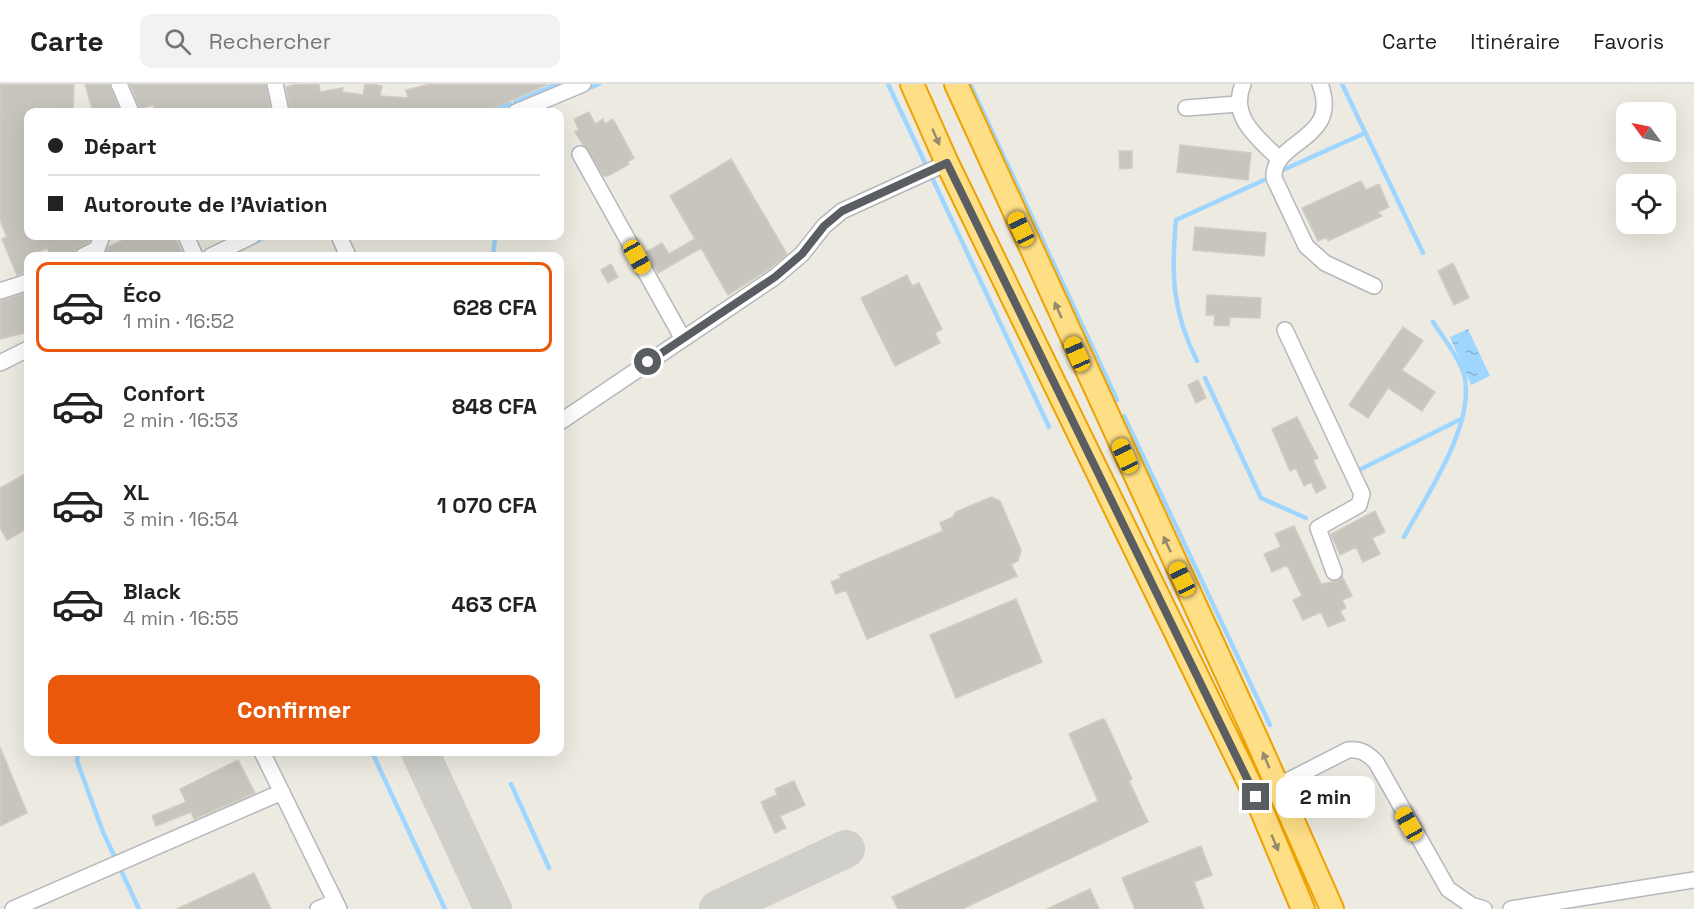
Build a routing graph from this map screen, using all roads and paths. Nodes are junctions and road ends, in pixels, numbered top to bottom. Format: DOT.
graph roads {
  1 [pos="119,84"];
  2 [pos="275,84"];
  3 [pos="583,84"];
  4 [pos="912,84"];
  5 [pos="956,84"];
  6 [pos="1243,84"];
  7 [pos="1320,84"];
  8 [pos="1238,104"];
  9 [pos="129,108"];
  10 [pos="280,108"];
  11 [pos="526,108"];
  12 [pos="1186,108"];
  13 [pos="580,154"];
  14 [pos="1279,159"];
  15 [pos="947,163"];
  16 [pos="100,240"];
  17 [pos="244,240"];
  18 [pos="91,252"];
  19 [pos="219,252"];
  20 [pos="24,283"];
  21 [pos="1374,286"];
  22 [pos="0,291"];
  23 [pos="1285,330"];
  24 [pos="683,339"];
  25 [pos="24,351"];
  26 [pos="0,363"];
  27 [pos="564,419"];
  28 [pos="1334,573"];
  29 [pos="264,756"];
  30 [pos="1278,787"];
  31 [pos="282,792"];
  32 [pos="1256,797"];
  33 [pos="1694,880"];
  34 [pos="337,905"];
  35 [pos="13,909"];
  36 [pos="318,909"];
  37 [pos="1303,909"];
  38 [pos="1332,909"];
  39 [pos="1484,909"];
  40 [pos="1511,909"];
  1 -- 9 [label="street"];
  2 -- 10 [label="street"];
  3 -- 11 [label="street"];
  4 -- 15 [label="highway, one-way"];
  30 -- 5 [label="highway, one-way"];
  6 -- 8 [label="street"];
  7 -- 14 [label="street"];
  8 -- 12 [label="street"];
  8 -- 14 [label="street"];
  13 -- 24 [label="street"];
  14 -- 21 [label="street"];
  15 -- 24 [label="street"];
  15 -- 32 [label="highway"];
  16 -- 18 [label="street"];
  17 -- 19 [label="street"];
  20 -- 22 [label="street"];
  23 -- 28 [label="street"];
  24 -- 27 [label="street"];
  25 -- 26 [label="street"];
  29 -- 31 [label="street"];
  30 -- 32 [label="street"];
  30 -- 38 [label="highway"];
  30 -- 39 [label="street"];
  31 -- 34 [label="street"];
  31 -- 35 [label="street"];
  32 -- 37 [label="highway, one-way"];
  33 -- 40 [label="street"];
  34 -- 36 [label="street"];
}
